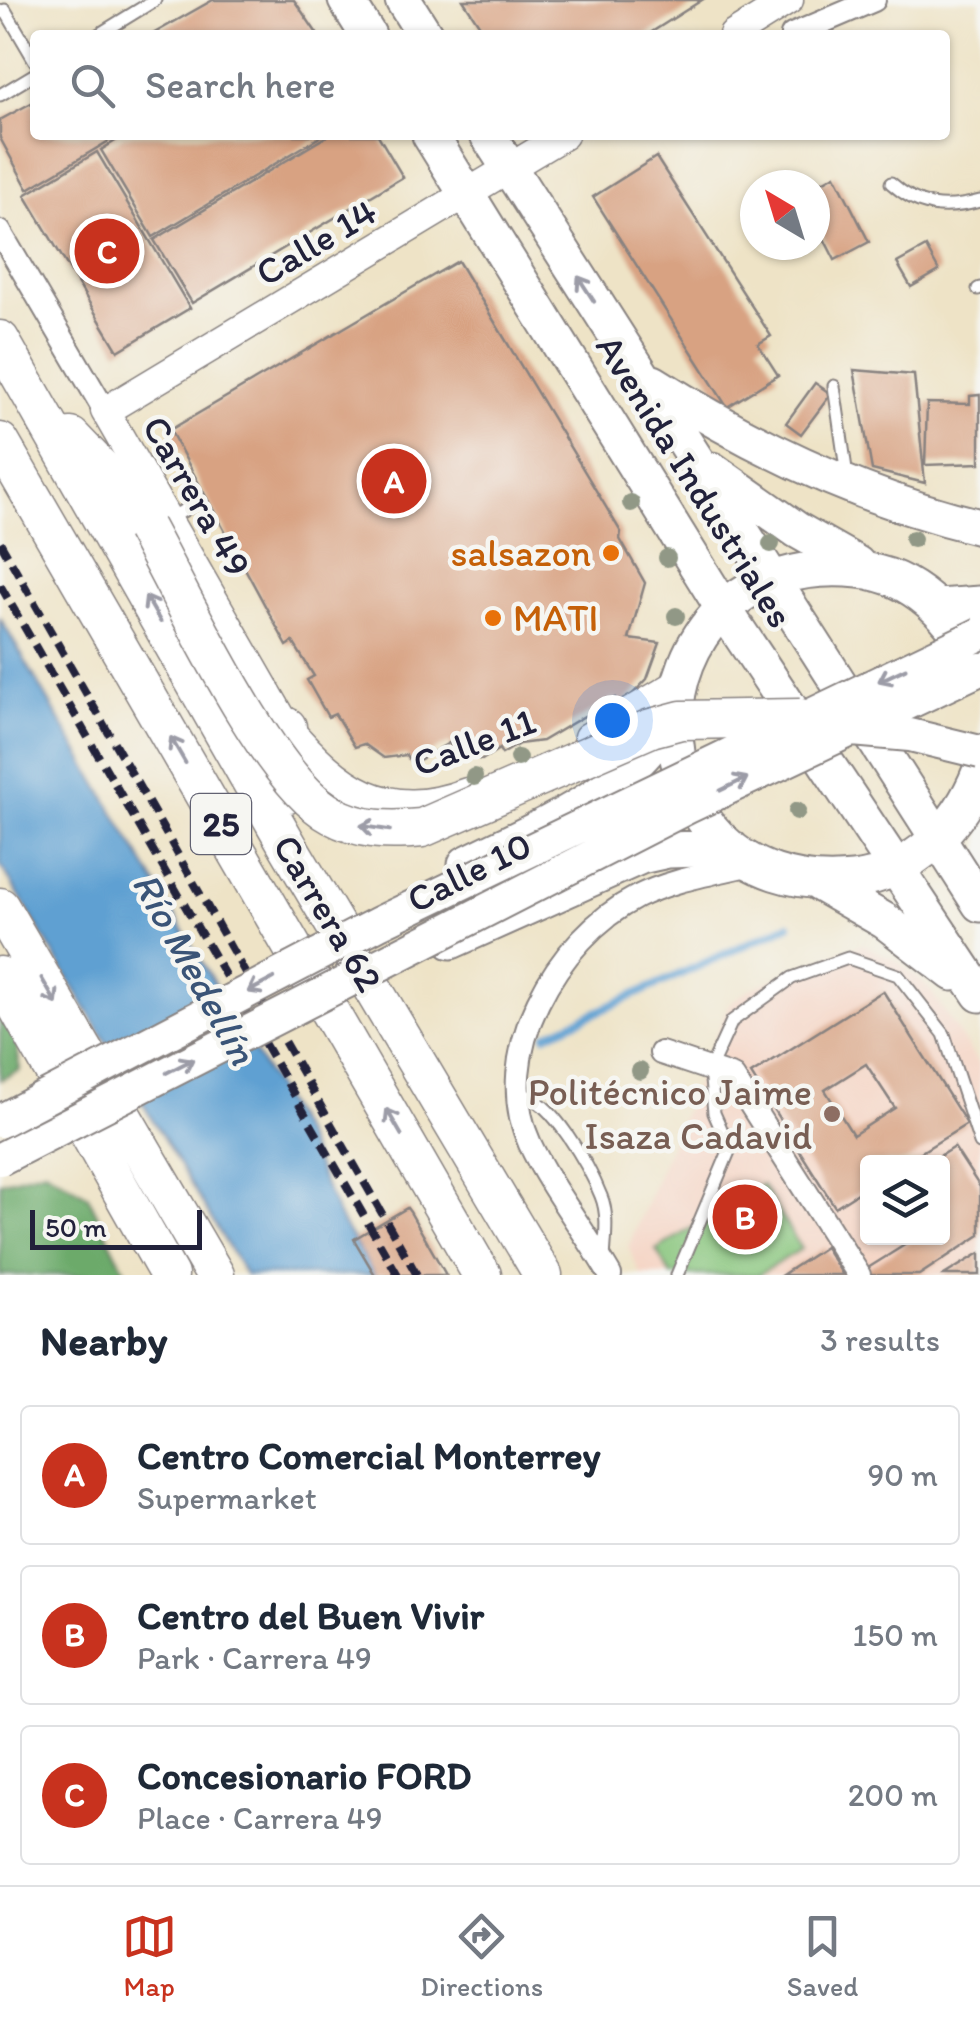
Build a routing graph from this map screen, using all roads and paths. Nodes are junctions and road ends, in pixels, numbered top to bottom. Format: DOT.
graph roads {
  1 [pos="155,0"];
  2 [pos="346,0"];
  3 [pos="402,0"];
  4 [pos="789,0"];
  5 [pos="874,0"];
  6 [pos="0,13"];
  7 [pos="106,30"];
  8 [pos="365,30"];
  9 [pos="422,30"];
  10 [pos="741,30"];
  11 [pos="804,30"];
  12 [pos="30,52"];
  13 [pos="30,77"];
  14 [pos="0,95"];
  15 [pos="433,140"];
  16 [pos="491,140"];
  17 [pos="556,140"];
  18 [pos="508,168"];
  19 [pos="891,183"];
  20 [pos="466,195"];
  21 [pos="980,201"];
  22 [pos="0,232"];
  23 [pos="0,340"];
  24 [pos="643,377"];
  25 [pos="834,386"];
  26 [pos="32,396"];
  27 [pos="104,411"];
  28 [pos="0,442"];
  29 [pos="694,456"];
  30 [pos="849,485"];
  31 [pos="200,501"];
  32 [pos="157,524"];
  33 [pos="980,526"];
  34 [pos="871,571"];
  35 [pos="771,578"];
  36 [pos="980,604"];
  37 [pos="938,607"];
  38 [pos="722,608"];
  39 [pos="980,634"];
  40 [pos="980,673"];
  41 [pos="674,700"];
  42 [pos="800,718"];
  43 [pos="287,728"];
  44 [pos="847,730"];
  45 [pos="980,752"];
  46 [pos="345,784"];
  47 [pos="977,788"];
  48 [pos="938,838"];
  49 [pos="288,846"];
  50 [pos="743,856"];
  51 [pos="897,867"];
  52 [pos="817,882"];
  53 [pos="980,904"];
  54 [pos="0,907"];
  55 [pos="388,938"];
  56 [pos="6,988"];
  57 [pos="980,996"];
  58 [pos="661,1053"];
  59 [pos="710,1069"];
  60 [pos="521,1094"];
  61 [pos="0,1121"];
  62 [pos="980,1143"];
  63 [pos="0,1160"];
  64 [pos="141,1228"];
  65 [pos="607,1269"];
  66 [pos="154,1275"];
  67 [pos="169,1275"];
  68 [pos="215,1275"];
  69 [pos="482,1275"];
  70 [pos="542,1275"];
  71 [pos="677,1275"];
  72 [pos="859,1275"];
  1 -- 7 [label="lane"];
  2 -- 8 [label="main road"];
  3 -- 9 [label="main road"];
  4 -- 10 [label="street"];
  5 -- 11 [label="street"];
  6 -- 12 [label="lane"];
  13 -- 14 [label="lane"];
  15 -- 20 [label="main road, Avenida Industriales"];
  16 -- 18 [label="main road, Avenida Industriales"];
  17 -- 18 [label="street, Calle 14"];
  18 -- 20 [label="street, Calle 14"];
  24 -- 18 [label="main road, Avenida Industriales, one-way"];
  19 -- 21 [label="lane"];
  20 -- 27 [label="street, Calle 14"];
  20 -- 38 [label="main road, Avenida Industriales"];
  22 -- 27 [label="street, Carrera 49"];
  23 -- 26 [label="highway, Carrera 62 / 25"];
  24 -- 29 [label="main road, Avenida Industriales"];
  24 -- 30 [label="main road"];
  25 -- 30 [label="lane"];
  26 -- 32 [label="highway"];
  49 -- 26 [label="highway, Carrera 62 / 25, one-way"];
  27 -- 32 [label="street, Carrera 49"];
  69 -- 28 [label="highway, Carrera 62 / 25, one-way"];
  29 -- 34 [label="main road"];
  29 -- 35 [label="main road, Avenida Industriales"];
  30 -- 33 [label="main road"];
  31 -- 32 [label="lane"];
  42 -- 32 [label="highway, one-way, bridge"];
  32 -- 43 [label="street, Carrera 49"];
  34 -- 35 [label="main road"];
  34 -- 37 [label="main road"];
  35 -- 38 [label="main road"];
  35 -- 48 [label="main road, Avenida Industriales"];
  36 -- 37 [label="main road"];
  37 -- 40 [label="main road"];
  38 -- 41 [label="main road"];
  38 -- 51 [label="main road, Avenida Industriales"];
  39 -- 42 [label="main road, Calle 10, one-way, bridge"];
  40 -- 44 [label="main road, Calle 10, bridge"];
  41 -- 46 [label="street, Calle 11"];
  41 -- 50 [label="main road"];
  41 -- 55 [label="main road, bridge"];
  42 -- 55 [label="main road, Calle 10, bridge"];
  43 -- 46 [label="street, Carrera 49"];
  43 -- 49 [label="highway"];
  44 -- 45 [label="main road, bridge"];
  55 -- 44 [label="main road, Calle 10, one-way, bridge"];
  47 -- 48 [label="main road"];
  48 -- 51 [label="main road"];
  48 -- 53 [label="main road, Avenida Industriales"];
  49 -- 70 [label="highway, Carrera 62 / 25"];
  50 -- 52 [label="main road"];
  50 -- 55 [label="main road, bridge"];
  50 -- 60 [label="street"];
  51 -- 52 [label="main road"];
  51 -- 57 [label="main road, Avenida Industriales"];
  52 -- 57 [label="main road"];
  54 -- 68 [label="highway, one-way"];
  55 -- 61 [label="main road, Calle 10, one-way, bridge"];
  63 -- 55 [label="main road, Calle 10, one-way, bridge"];
  56 -- 64 [label="highway"];
  58 -- 59 [label="street"];
  59 -- 62 [label="lane"];
  59 -- 71 [label="lane"];
  59 -- 72 [label="street"];
  60 -- 65 [label="street"];
  60 -- 65 [label="lane"];
  64 -- 66 [label="highway"];
  64 -- 67 [label="highway"];
}
